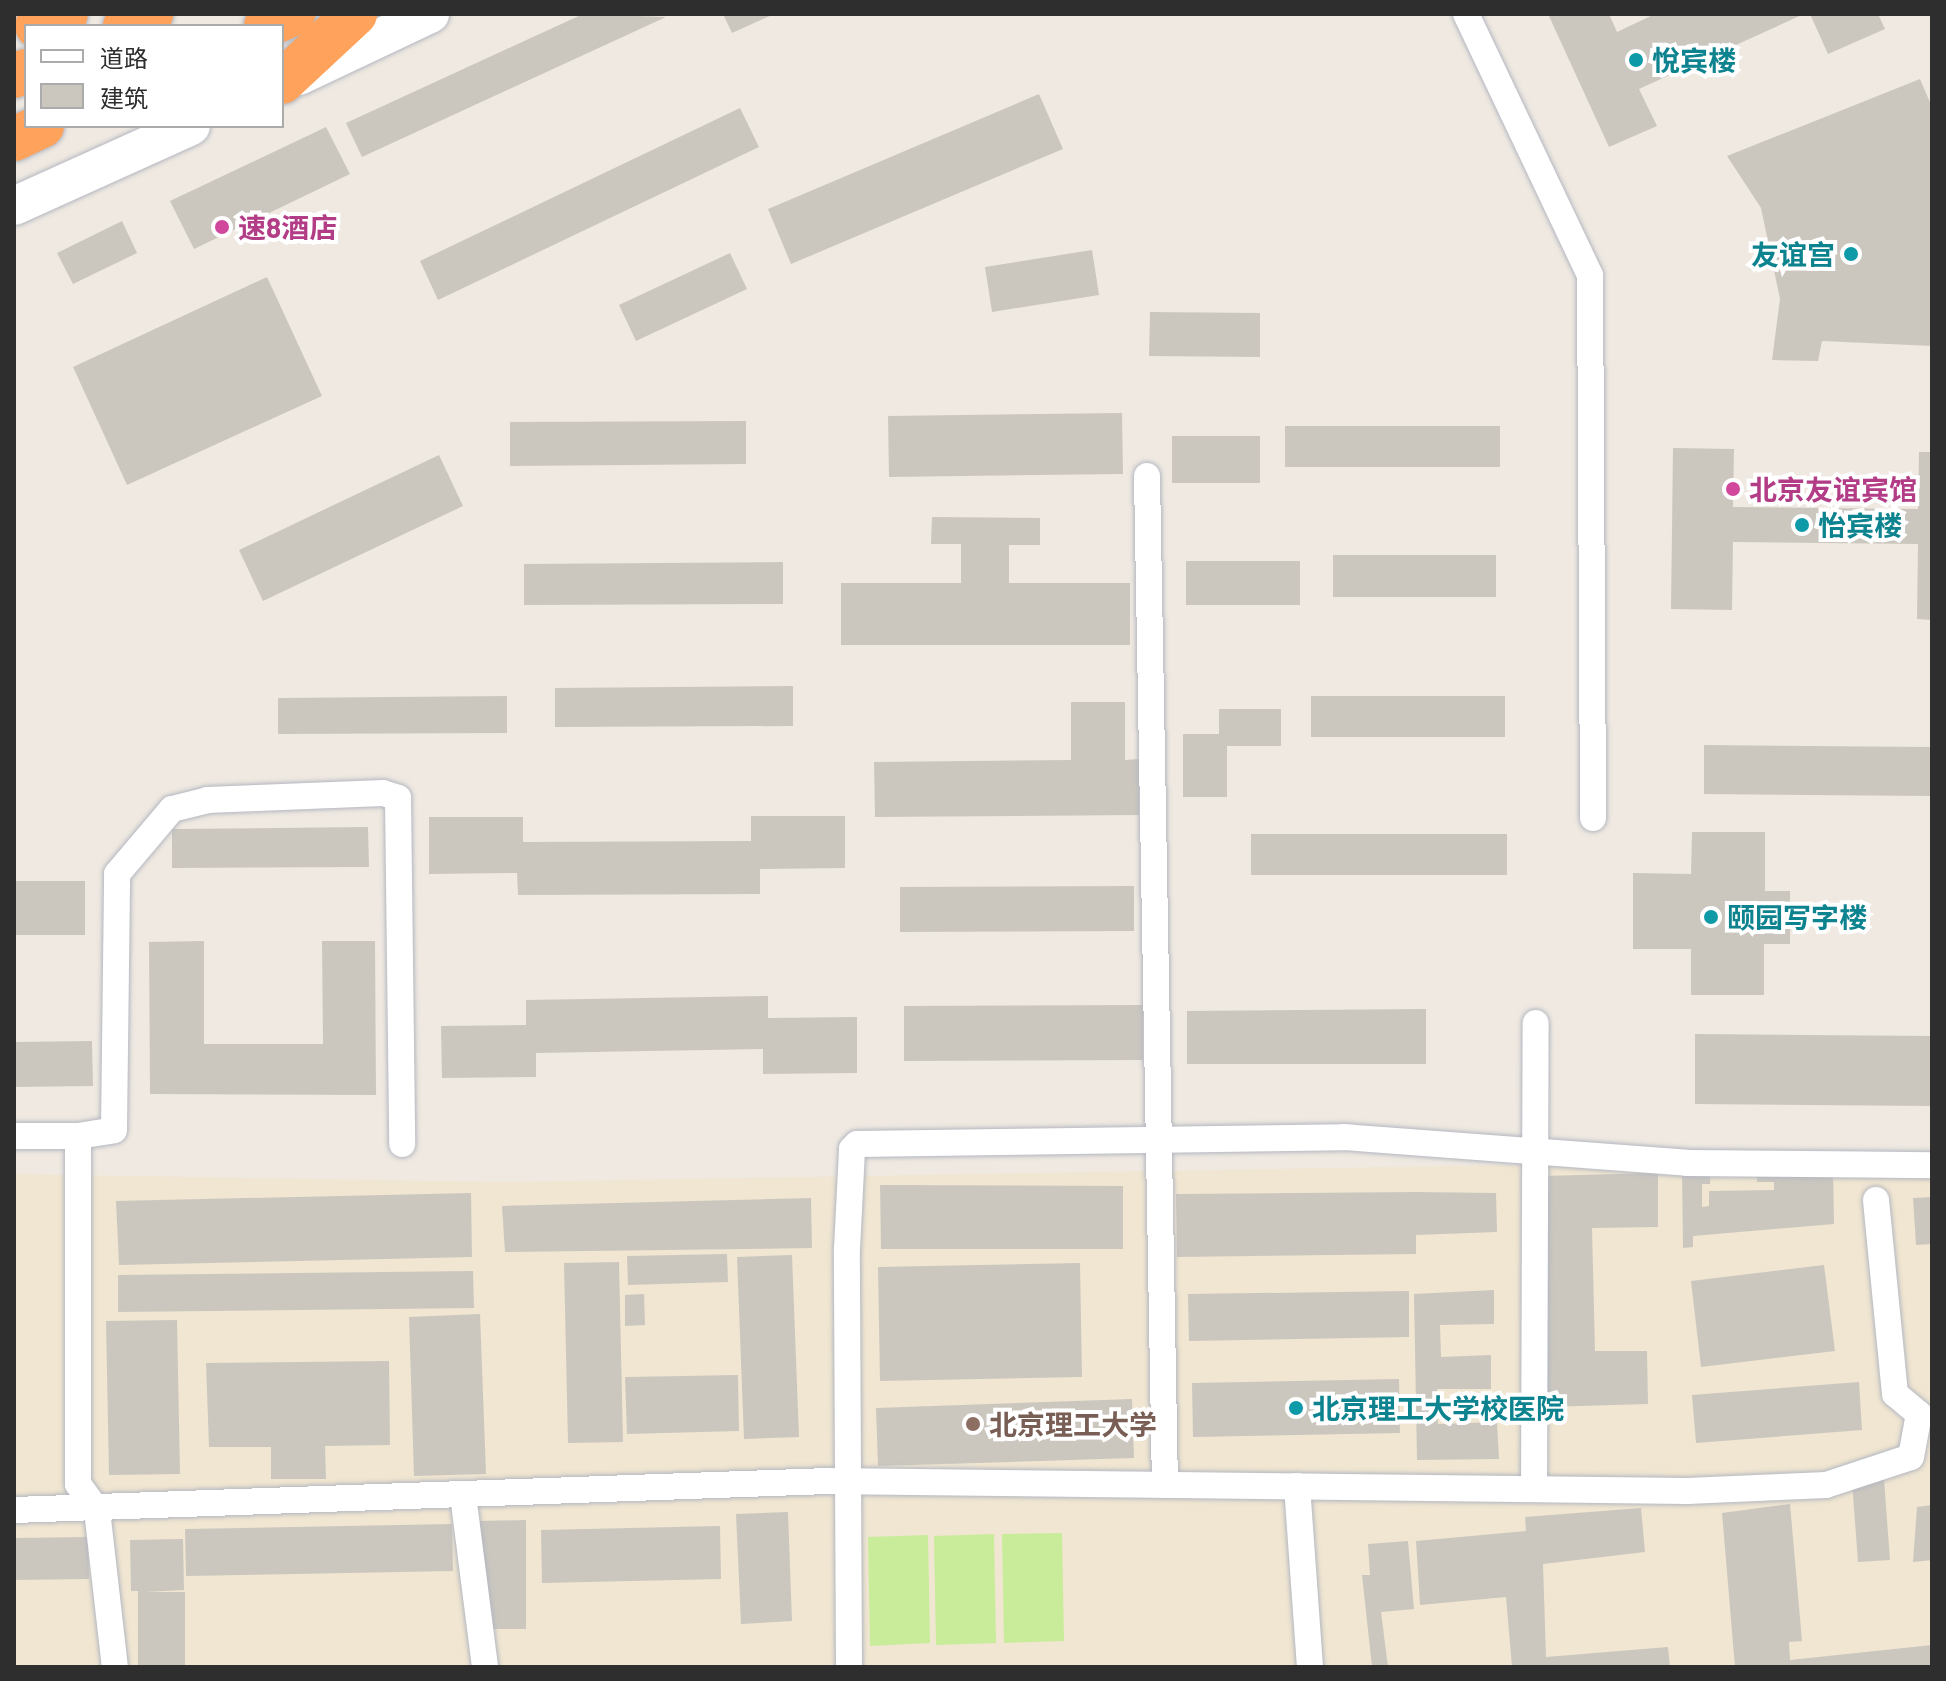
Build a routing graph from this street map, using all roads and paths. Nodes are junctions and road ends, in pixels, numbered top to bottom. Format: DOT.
graph roads {
  1 [pos="66,14"];
  2 [pos="151,14"];
  3 [pos="293,14"];
  4 [pos="355,14"];
  5 [pos="430,14"];
  6 [pos="1466,14"];
  7 [pos="42,24"];
  8 [pos="129,24"];
  9 [pos="270,24"];
  10 [pos="284,81"];
  11 [pos="284,82"];
  12 [pos="38,128"];
  13 [pos="187,128"];
  14 [pos="14,139"];
  15 [pos="14,206"];
  16 [pos="1147,476"];
  17 [pos="1593,818"];
  18 [pos="1536,1023"];
  19 [pos="14,1136"];
  20 [pos="78,1136"];
  21 [pos="1156,1140"];
  22 [pos="402,1144"];
  23 [pos="1534,1151"];
  24 [pos="1932,1165"];
  25 [pos="1876,1200"];
  26 [pos="848,1481"];
  27 [pos="1165,1485"];
  28 [pos="1297,1486"];
  29 [pos="1534,1489"];
  30 [pos="463,1495"];
  31 [pos="14,1510"];
  32 [pos="97,1510"];
  33 [pos="115,1667"];
  34 [pos="485,1667"];
  35 [pos="849,1667"];
  36 [pos="1310,1667"];
  1 -- 7 [label="highway"];
  2 -- 8 [label="highway"];
  3 -- 9 [label="highway"];
  4 -- 10 [label="highway"];
  5 -- 11 [label="street"];
  6 -- 17 [label="street"];
  12 -- 14 [label="highway"];
  13 -- 15 [label="street"];
  16 -- 21 [label="street"];
  18 -- 23 [label="street"];
  19 -- 20 [label="street"];
  20 -- 22 [label="street"];
  20 -- 32 [label="street"];
  21 -- 23 [label="street"];
  21 -- 26 [label="street"];
  21 -- 27 [label="street"];
  23 -- 24 [label="street"];
  23 -- 29 [label="street"];
  25 -- 29 [label="street"];
  26 -- 27 [label="street"];
  26 -- 30 [label="street"];
  26 -- 35 [label="street"];
  27 -- 28 [label="street"];
  28 -- 29 [label="street"];
  28 -- 36 [label="street"];
  30 -- 32 [label="street"];
  30 -- 34 [label="street"];
  31 -- 32 [label="street"];
  32 -- 33 [label="street"];
}
